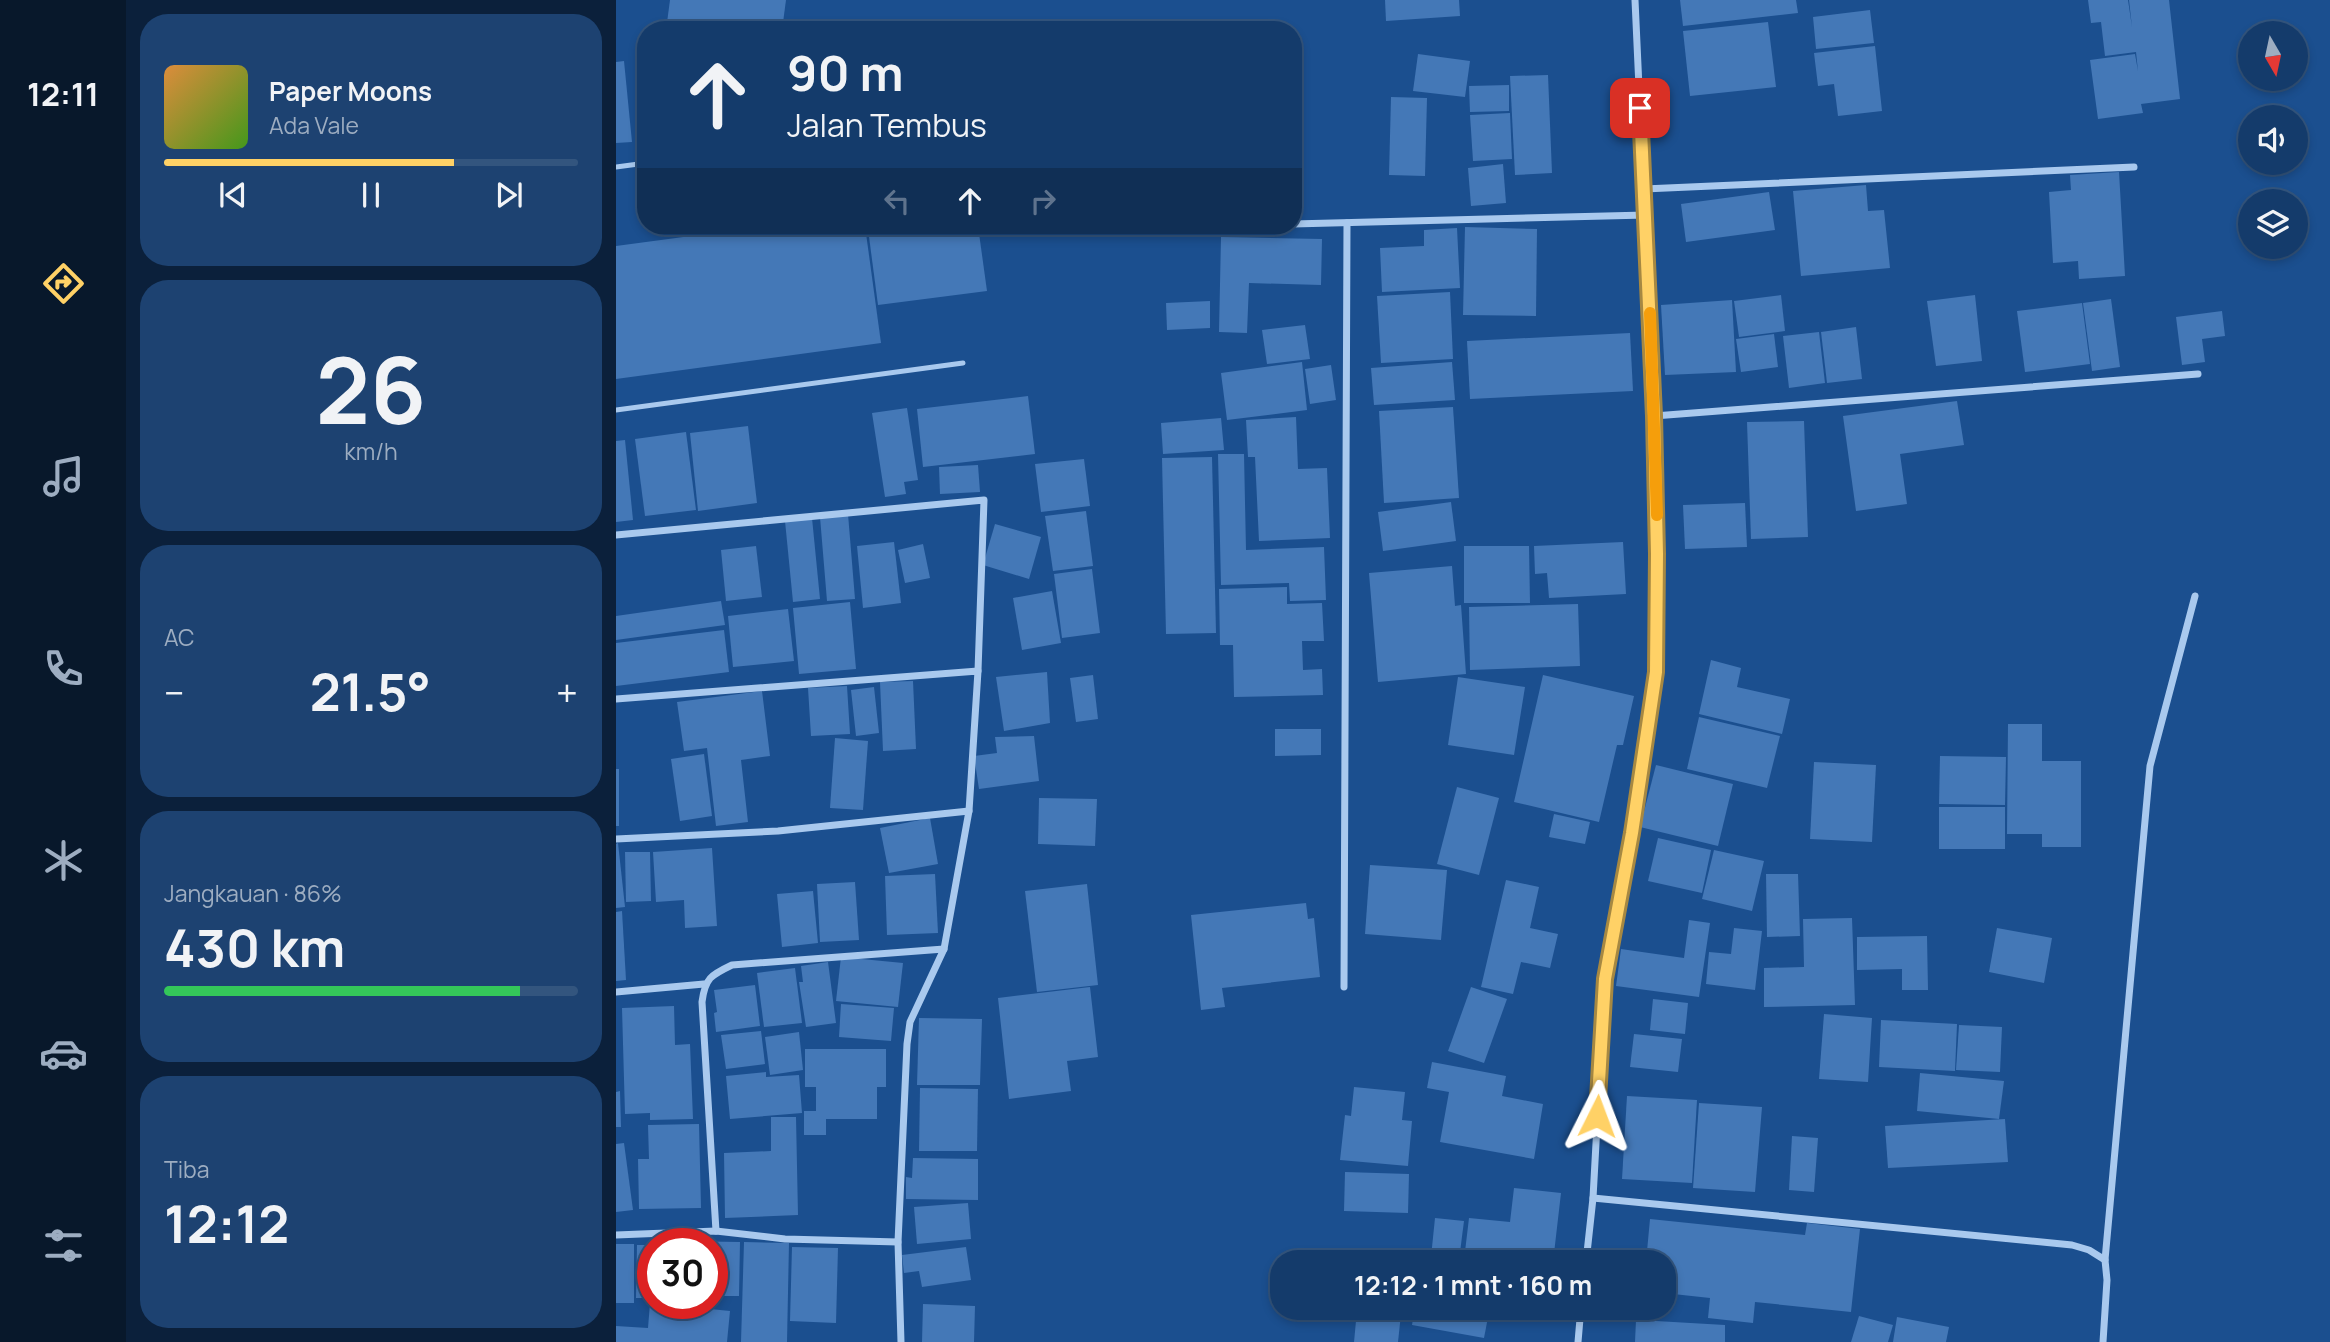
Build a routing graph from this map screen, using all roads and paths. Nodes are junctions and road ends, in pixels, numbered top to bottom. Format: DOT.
graph roads {
  1 [pos="1635,0"];
  2 [pos="637,164"];
  3 [pos="616,167"];
  4 [pos="2134,167"];
  5 [pos="1644,189"];
  6 [pos="1646,215"];
  7 [pos="1347,223"];
  8 [pos="1302,224"];
  9 [pos="963,363"];
  10 [pos="2198,374"];
  11 [pos="616,410"];
  12 [pos="1654,416"];
  13 [pos="616,536"];
  14 [pos="2195,596"];
  15 [pos="978,671"];
  16 [pos="616,699"];
  17 [pos="969,811"];
  18 [pos="616,839"];
  19 [pos="944,949"];
  20 [pos="704,985"];
  21 [pos="1344,987"];
  22 [pos="616,992"];
  23 [pos="1593,1198"];
  24 [pos="716,1228"];
  25 [pos="728,1232"];
  26 [pos="637,1234"];
  27 [pos="616,1235"];
  28 [pos="898,1242"];
  29 [pos="1587,1250"];
  30 [pos="2105,1260"];
  31 [pos="1580,1320"];
  32 [pos="901,1342"];
  33 [pos="1577,1342"];
  34 [pos="2103,1342"];
  1 -- 5 [label="street"];
  2 -- 3 [label="lane"];
  4 -- 5 [label="street"];
  5 -- 6 [label="street"];
  6 -- 7 [label="street"];
  6 -- 12 [label="street"];
  7 -- 8 [label="street"];
  7 -- 21 [label="street"];
  9 -- 11 [label="lane"];
  10 -- 12 [label="street"];
  12 -- 23 [label="street"];
  13 -- 15 [label="street"];
  14 -- 30 [label="street"];
  15 -- 16 [label="street"];
  15 -- 17 [label="street"];
  17 -- 18 [label="street"];
  17 -- 19 [label="street"];
  19 -- 20 [label="street"];
  19 -- 28 [label="street"];
  20 -- 22 [label="street"];
  20 -- 24 [label="street"];
  23 -- 29 [label="street"];
  23 -- 30 [label="street"];
  25 -- 28 [label="street"];
  26 -- 27 [label="street"];
  28 -- 32 [label="street"];
  30 -- 34 [label="street"];
  31 -- 33 [label="street"];
}
